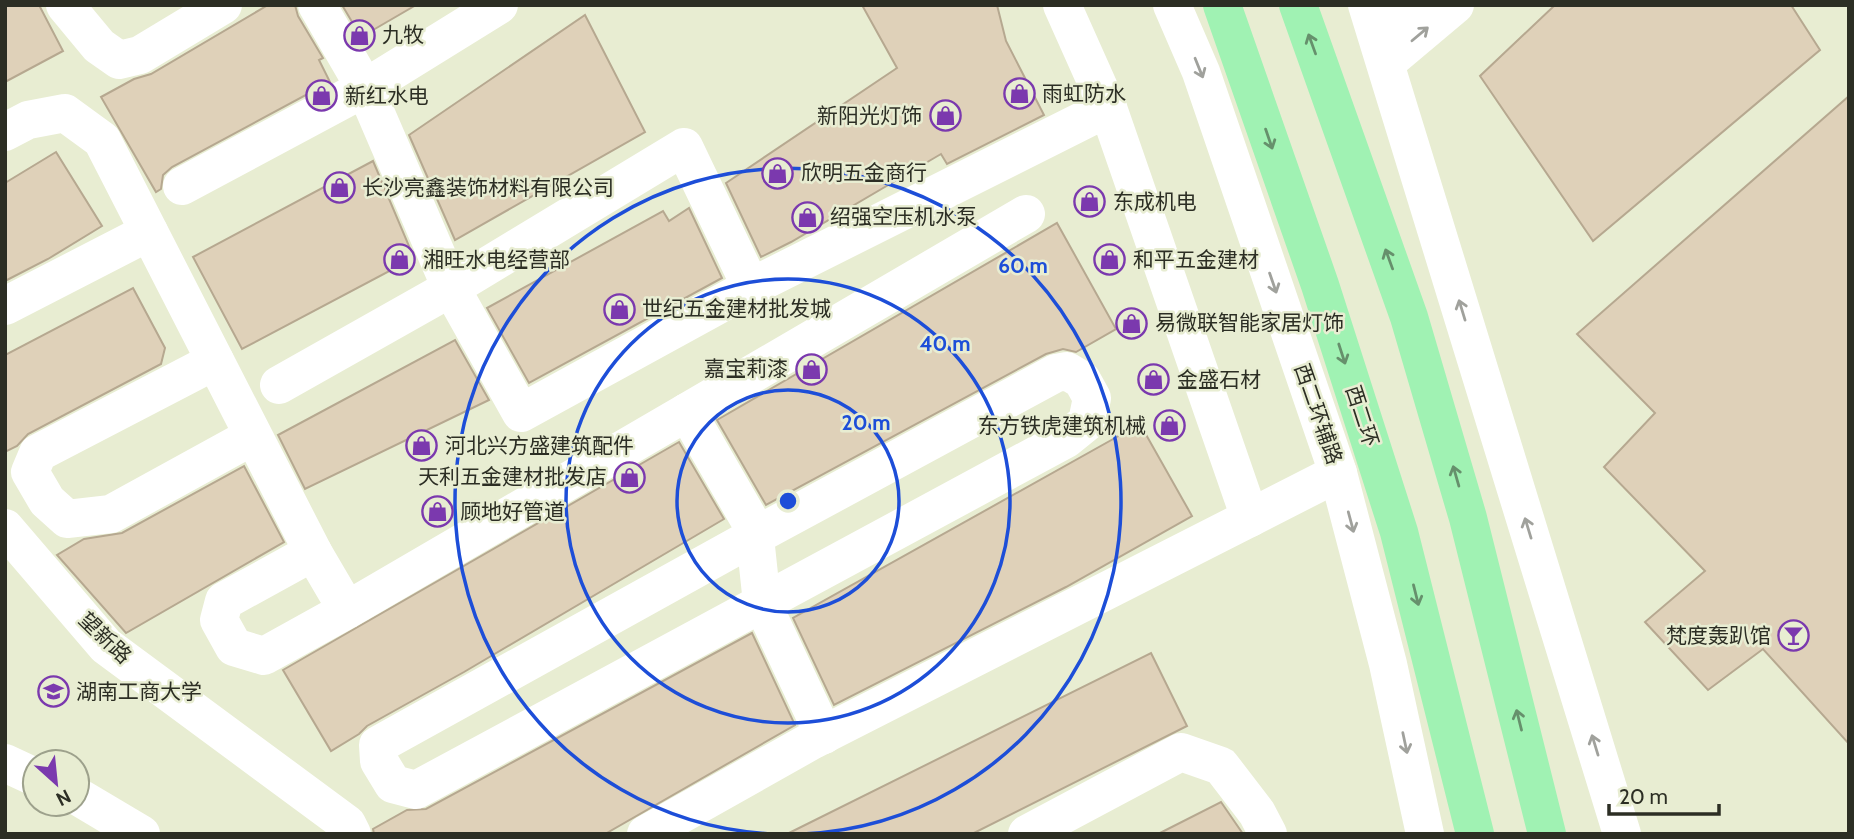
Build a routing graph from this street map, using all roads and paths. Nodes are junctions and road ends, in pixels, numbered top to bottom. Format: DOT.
graph roads {
  1 [pos="65,5"];
  2 [pos="223,5"];
  3 [pos="317,5"];
  4 [pos="499,5"];
  5 [pos="1062,5"];
  6 [pos="1172,5"];
  7 [pos="1222,5"];
  8 [pos="1298,5"];
  9 [pos="1412,5"];
  10 [pos="1455,5"];
  11 [pos="1377,34"];
  12 [pos="365,88"];
  13 [pos="1108,108"];
  14 [pos="5,132"];
  15 [pos="182,186"];
  16 [pos="1026,214"];
  17 [pos="149,232"];
  18 [pos="751,287"];
  19 [pos="451,288"];
  20 [pos="5,306"];
  21 [pos="215,361"];
  22 [pos="279,385"];
  23 [pos="687,412"];
  24 [pos="253,436"];
  25 [pos="1338,473"];
  26 [pos="1250,518"];
  27 [pos="6,532"];
  28 [pos="755,536"];
  29 [pos="313,552"];
  30 [pos="762,603"];
  31 [pos="347,610"];
  32 [pos="824,735"];
  33 [pos="5,763"];
  34 [pos="21,770"];
  35 [pos="91,804"];
  36 [pos="141,834"];
  37 [pos="352,834"];
  38 [pos="646,834"];
  39 [pos="1027,834"];
  40 [pos="1268,834"];
  41 [pos="1425,834"];
  42 [pos="1475,834"];
  43 [pos="1547,834"];
  44 [pos="1622,834"];
  1 -- 2 [label="street"];
  3 -- 12 [label="street"];
  4 -- 12 [label="street"];
  5 -- 13 [label="street"];
  6 -- 25 [label="street, 西二环辅路, one-way"];
  7 -- 42 [label="highway, 西二环, one-way"];
  43 -- 8 [label="highway, one-way"];
  9 -- 11 [label="street"];
  11 -- 10 [label="street, one-way"];
  44 -- 11 [label="street, one-way"];
  12 -- 15 [label="street"];
  12 -- 19 [label="street"];
  13 -- 18 [label="street"];
  13 -- 26 [label="street"];
  14 -- 17 [label="street"];
  16 -- 23 [label="street"];
  17 -- 20 [label="street"];
  17 -- 21 [label="street"];
  18 -- 19 [label="street"];
  18 -- 19 [label="street"];
  19 -- 22 [label="street"];
  21 -- 24 [label="street"];
  21 -- 24 [label="street"];
  23 -- 28 [label="street"];
  23 -- 31 [label="street"];
  24 -- 29 [label="street"];
  25 -- 26 [label="street"];
  25 -- 41 [label="street, 西二环辅路, one-way"];
  26 -- 32 [label="street"];
  27 -- 37 [label="street, 望新路"];
  28 -- 30 [label="street"];
  28 -- 30 [label="street"];
  28 -- 30 [label="street"];
  29 -- 31 [label="street"];
  29 -- 31 [label="street"];
  30 -- 32 [label="street"];
  32 -- 38 [label="street"];
  33 -- 34 [label="street"];
  35 -- 36 [label="street"];
  39 -- 40 [label="street"];
}
